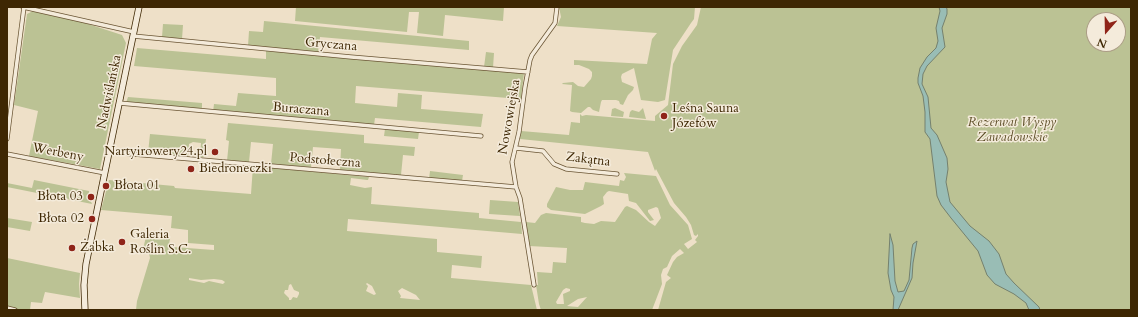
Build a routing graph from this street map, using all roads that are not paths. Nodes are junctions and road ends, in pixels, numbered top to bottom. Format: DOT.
graph roads {
  1 [pos="23,7"];
  2 [pos="139,7"];
  3 [pos="557,7"];
  4 [pos="134,34"];
  5 [pos="528,72"];
  6 [pos="119,103"];
  7 [pos="481,136"];
  8 [pos="7,139"];
  9 [pos="516,148"];
  10 [pos="109,152"];
  11 [pos="7,154"];
  12 [pos="105,173"];
  13 [pos="617,174"];
  14 [pos="516,187"];
  15 [pos="534,285"];
  16 [pos="7,308"];
  17 [pos="15,310"];
  18 [pos="85,310"];
  1 -- 4 [label="street, Gryczana"];
  1 -- 8 [label="street"];
  2 -- 4 [label="main road, Nadwiślańska"];
  3 -- 5 [label="street, Nowowiejska"];
  4 -- 5 [label="street, Gryczana"];
  4 -- 6 [label="main road, Nadwiślańska"];
  5 -- 9 [label="street, Nowowiejska"];
  6 -- 7 [label="street, Buraczana"];
  6 -- 10 [label="main road, Nadwiślańska"];
  9 -- 13 [label="street, Zakątna"];
  9 -- 14 [label="street, Nowowiejska"];
  10 -- 12 [label="main road, Nadwiślańska"];
  10 -- 14 [label="street, Podstołeczna"];
  11 -- 12 [label="street, Werbeny"];
  12 -- 18 [label="main road, Nadwiślańska"];
  14 -- 15 [label="street, Nowowiejska"];
  16 -- 17 [label="street"];
}
